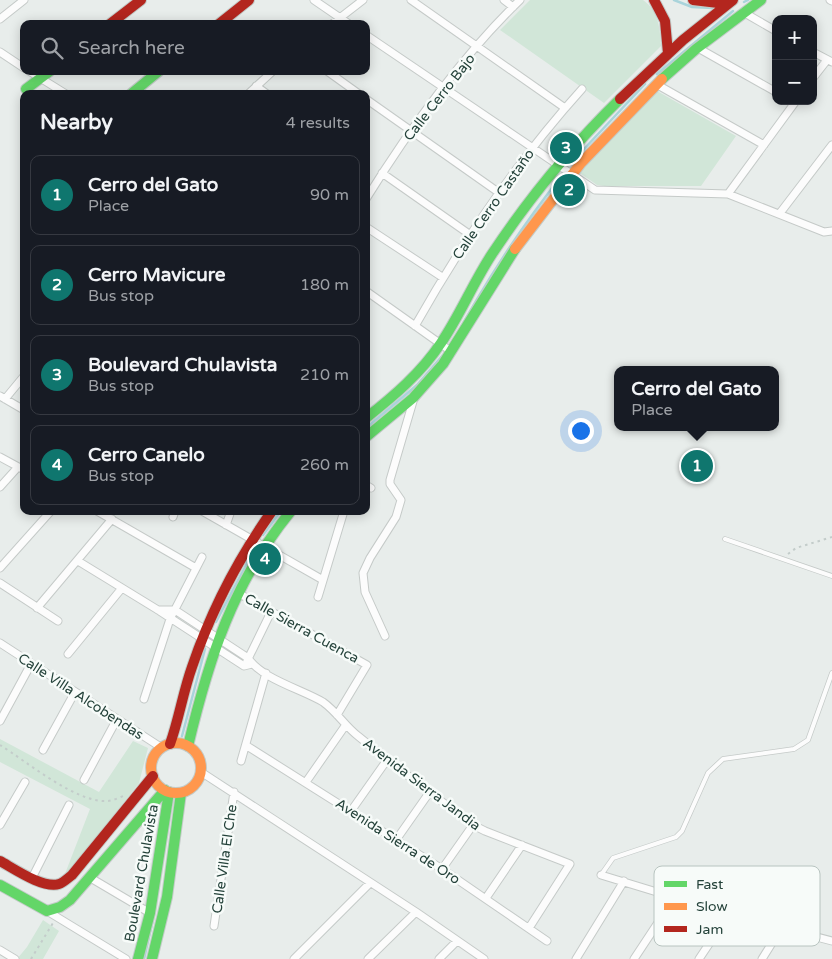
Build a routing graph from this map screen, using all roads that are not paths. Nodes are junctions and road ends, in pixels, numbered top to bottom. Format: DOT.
graph roads {
  1 [pos="24,0"];
  2 [pos="140,0"];
  3 [pos="249,0"];
  4 [pos="314,0"];
  5 [pos="363,0"];
  6 [pos="411,0"];
  7 [pos="504,0"];
  8 [pos="520,0"];
  9 [pos="654,0"];
  10 [pos="693,0"];
  11 [pos="761,0"];
  12 [pos="731,1"];
  13 [pos="513,7"];
  14 [pos="743,12"];
  15 [pos="340,18"];
  16 [pos="0,19"];
  17 [pos="115,20"];
  18 [pos="224,20"];
  19 [pos="337,20"];
  20 [pos="343,20"];
  21 [pos="772,29"];
  22 [pos="370,38"];
  23 [pos="478,47"];
  24 [pos="698,48"];
  25 [pos="0,52"];
  26 [pos="668,53"];
  27 [pos="817,54"];
  28 [pos="829,61"];
  29 [pos="20,65"];
  30 [pos="646,73"];
  31 [pos="817,74"];
  32 [pos="35,75"];
  33 [pos="46,75"];
  34 [pos="154,75"];
  35 [pos="268,75"];
  36 [pos="333,75"];
  37 [pos="41,79"];
  38 [pos="656,84"];
  39 [pos="256,86"];
  40 [pos="443,86"];
  41 [pos="26,89"];
  42 [pos="582,89"];
  43 [pos="59,90"];
  44 [pos="136,90"];
  45 [pos="252,90"];
  46 [pos="262,90"];
  47 [pos="353,90"];
  48 [pos="772,90"];
  49 [pos="370,102"];
  50 [pos="793,105"];
  51 [pos="565,108"];
  52 [pos="412,130"];
  53 [pos="832,145"];
  54 [pos="764,146"];
  55 [pos="532,148"];
  56 [pos="559,164"];
  57 [pos="572,173"];
  58 [pos="382,174"];
  59 [pos="498,192"];
  60 [pos="370,194"];
  61 [pos="728,194"];
  62 [pos="780,213"];
  63 [pos="370,230"];
  64 [pos="831,232"];
  65 [pos="469,234"];
  66 [pos="442,278"];
  67 [pos="370,294"];
  68 [pos="415,326"];
  69 [pos="441,344"];
  70 [pos="452,352"];
  71 [pos="20,380"];
  72 [pos="414,397"];
  73 [pos="3,398"];
  74 [pos="20,408"];
  75 [pos="370,415"];
  76 [pos="370,434"];
  77 [pos="0,457"];
  78 [pos="20,468"];
  79 [pos="20,470"];
  80 [pos="0,487"];
  81 [pos="47,515"];
  82 [pos="104,515"];
  83 [pos="209,515"];
  84 [pos="230,515"];
  85 [pos="269,515"];
  86 [pos="288,515"];
  87 [pos="343,515"];
  88 [pos="112,520"];
  89 [pos="226,525"];
  90 [pos="251,539"];
  91 [pos="725,539"];
  92 [pos="264,547"];
  93 [pos="202,557"];
  94 [pos="78,562"];
  95 [pos="0,568"];
  96 [pos="196,568"];
  97 [pos="832,576"];
  98 [pos="323,580"];
  99 [pos="0,583"];
  100 [pos="122,588"];
  101 [pos="238,593"];
  102 [pos="318,597"];
  103 [pos="37,608"];
  104 [pos="158,610"];
  105 [pos="175,610"];
  106 [pos="271,612"];
  107 [pos="170,619"];
  108 [pos="58,621"];
  109 [pos="203,634"];
  110 [pos="385,636"];
  111 [pos="218,638"];
  112 [pos="0,643"];
  113 [pos="214,648"];
  114 [pos="68,654"];
  115 [pos="250,661"];
  116 [pos="32,664"];
  117 [pos="266,673"];
  118 [pos="832,674"];
  119 [pos="75,692"];
  120 [pos="144,699"];
  121 [pos="337,715"];
  122 [pos="117,718"];
  123 [pos="0,721"];
  124 [pos="345,726"];
  125 [pos="166,746"];
  126 [pos="188,746"];
  127 [pos="247,746"];
  128 [pos="43,750"];
  129 [pos="387,760"];
  130 [pos="241,762"];
  131 [pos="201,772"];
  132 [pos="153,776"];
  133 [pos="84,780"];
  134 [pos="25,782"];
  135 [pos="306,782"];
  136 [pos="167,791"];
  137 [pos="234,792"];
  138 [pos="181,793"];
  139 [pos="429,793"];
  140 [pos="69,805"];
  141 [pos="351,812"];
  142 [pos="473,824"];
  143 [pos="0,825"];
  144 [pos="396,840"];
  145 [pos="522,846"];
  146 [pos="0,861"];
  147 [pos="442,869"];
  148 [pos="601,875"];
  149 [pos="89,877"];
  150 [pos="32,878"];
  151 [pos="624,881"];
  152 [pos="370,883"];
  153 [pos="0,885"];
  154 [pos="654,890"];
  155 [pos="486,898"];
  156 [pos="47,911"];
  157 [pos="416,912"];
  158 [pos="150,913"];
  159 [pos="214,926"];
  160 [pos="529,928"];
  161 [pos="654,929"];
  162 [pos="458,941"];
  163 [pos="547,941"];
  164 [pos="708,946"];
  165 [pos="770,946"];
  166 [pos="0,950"];
  167 [pos="15,959"];
  168 [pos="126,959"];
  169 [pos="138,959"];
  170 [pos="152,959"];
  171 [pos="294,959"];
  172 [pos="368,959"];
  173 [pos="440,959"];
  174 [pos="484,959"];
  175 [pos="576,959"];
  176 [pos="634,959"];
  177 [pos="699,959"];
  178 [pos="762,959"];
  1 -- 16 [label="street"];
  2 -- 17 [label="street"];
  3 -- 18 [label="street"];
  4 -- 15 [label="street"];
  5 -- 15 [label="street"];
  6 -- 23 [label="street"];
  7 -- 13 [label="street"];
  8 -- 13 [label="street, Calle Cerro Bajo"];
  9 -- 26 [label="street"];
  10 -- 12 [label="street"];
  11 -- 14 [label="street"];
  12 -- 14 [label="street"];
  12 -- 26 [label="street"];
  13 -- 23 [label="street, Calle Cerro Bajo"];
  14 -- 21 [label="street"];
  14 -- 24 [label="street"];
  15 -- 19 [label="street"];
  15 -- 20 [label="street"];
  22 -- 40 [label="street"];
  23 -- 40 [label="street, Calle Cerro Bajo"];
  23 -- 51 [label="street"];
  24 -- 38 [label="street"];
  24 -- 48 [label="street"];
  25 -- 29 [label="street"];
  26 -- 30 [label="street"];
  27 -- 28 [label="street"];
  28 -- 31 [label="street"];
  30 -- 38 [label="street"];
  30 -- 56 [label="street"];
  32 -- 37 [label="street"];
  33 -- 37 [label="street"];
  34 -- 44 [label="street"];
  35 -- 39 [label="street"];
  36 -- 47 [label="street"];
  37 -- 41 [label="street"];
  37 -- 43 [label="street"];
  38 -- 54 [label="street"];
  38 -- 57 [label="street"];
  39 -- 45 [label="street"];
  39 -- 46 [label="street"];
  40 -- 52 [label="street, Calle Cerro Bajo"];
  40 -- 55 [label="street"];
  42 -- 51 [label="street, Calle Cerro Castaño"];
  49 -- 52 [label="street"];
  50 -- 54 [label="street"];
  51 -- 55 [label="street, Calle Cerro Castaño"];
  52 -- 58 [label="street, Calle Cerro Bajo"];
  52 -- 59 [label="street"];
  53 -- 62 [label="street"];
  54 -- 61 [label="street"];
  55 -- 56 [label="street"];
  55 -- 59 [label="street, Calle Cerro Castaño"];
  56 -- 57 [label="street"];
  56 -- 69 [label="street"];
  57 -- 61 [label="street"];
  57 -- 70 [label="street"];
  58 -- 60 [label="street, Calle Cerro Bajo"];
  58 -- 65 [label="street"];
  59 -- 65 [label="street, Calle Cerro Castaño"];
  61 -- 62 [label="street"];
  62 -- 64 [label="street"];
  63 -- 66 [label="street"];
  65 -- 66 [label="street, Calle Cerro Castaño"];
  66 -- 68 [label="street, Calle Cerro Castaño"];
  67 -- 68 [label="street"];
  68 -- 69 [label="street"];
  69 -- 70 [label="street"];
  69 -- 75 [label="street"];
  70 -- 72 [label="street"];
  71 -- 73 [label="street"];
  72 -- 76 [label="street"];
  72 -- 110 [label="street"];
  73 -- 74 [label="street"];
  77 -- 78 [label="street"];
  79 -- 80 [label="street"];
  81 -- 95 [label="street"];
  82 -- 88 [label="street"];
  83 -- 89 [label="street"];
  84 -- 89 [label="street"];
  85 -- 90 [label="street"];
  86 -- 92 [label="street"];
  87 -- 98 [label="street"];
  88 -- 94 [label="street"];
  88 -- 96 [label="street"];
  89 -- 90 [label="street"];
  90 -- 92 [label="street"];
  90 -- 109 [label="street"];
  91 -- 97 [label="lane"];
  92 -- 98 [label="street"];
  92 -- 101 [label="street"];
  93 -- 96 [label="street"];
  94 -- 100 [label="street"];
  94 -- 103 [label="street"];
  96 -- 105 [label="street"];
  98 -- 102 [label="street"];
  99 -- 103 [label="street"];
  100 -- 104 [label="street"];
  100 -- 114 [label="street"];
  101 -- 106 [label="street, Calle Sierra Cuenca"];
  101 -- 111 [label="street"];
  103 -- 108 [label="street"];
  104 -- 105 [label="street"];
  104 -- 107 [label="street"];
  105 -- 107 [label="street"];
  105 -- 109 [label="street"];
  106 -- 115 [label="street"];
  106 -- 121 [label="street, Calle Sierra Cuenca"];
  107 -- 109 [label="street"];
  107 -- 120 [label="street"];
  109 -- 111 [label="street, Avenida Sierra Jandia"];
  109 -- 113 [label="street"];
  109 -- 125 [label="street"];
  111 -- 113 [label="street"];
  111 -- 115 [label="street, Avenida Sierra Jandia"];
  112 -- 116 [label="street, Calle Villa Alcobendas"];
  113 -- 115 [label="street"];
  113 -- 126 [label="street"];
  115 -- 117 [label="street, Avenida Sierra Jandia"];
  116 -- 119 [label="street, Calle Villa Alcobendas"];
  116 -- 123 [label="street"];
  117 -- 121 [label="street, Avenida Sierra Jandia"];
  117 -- 127 [label="street"];
  118 -- 148 [label="lane"];
  119 -- 122 [label="street, Calle Villa Alcobendas"];
  119 -- 128 [label="street"];
  121 -- 124 [label="street, Avenida Sierra Jandia"];
  122 -- 125 [label="street, Calle Villa Alcobendas"];
  122 -- 133 [label="street"];
  124 -- 129 [label="street, Avenida Sierra Jandia"];
  124 -- 135 [label="street"];
  125 -- 126 [label="street"];
  125 -- 132 [label="street"];
  126 -- 131 [label="street"];
  127 -- 130 [label="street"];
  127 -- 135 [label="street, Avenida Sierra de Oro"];
  129 -- 139 [label="street, Avenida Sierra Jandia"];
  129 -- 141 [label="street"];
  131 -- 137 [label="street"];
  131 -- 138 [label="street"];
  132 -- 136 [label="street, Boulevard Chulavista"];
  132 -- 150 [label="street"];
  134 -- 143 [label="street"];
  135 -- 141 [label="street, Avenida Sierra de Oro"];
  136 -- 138 [label="street, Boulevard Chulavista"];
  136 -- 149 [label="street"];
  136 -- 158 [label="street, Boulevard Chulavista"];
  137 -- 152 [label="street"];
  137 -- 159 [label="street, Calle Villa El Che"];
  138 -- 170 [label="street, Boulevard Chulavista"];
  139 -- 142 [label="street, Avenida Sierra Jandia"];
  139 -- 144 [label="street"];
  140 -- 150 [label="street"];
  141 -- 144 [label="street, Avenida Sierra de Oro"];
  142 -- 145 [label="street, Avenida Sierra Jandia"];
  142 -- 147 [label="street"];
  144 -- 147 [label="street, Avenida Sierra de Oro"];
  145 -- 155 [label="street"];
  145 -- 160 [label="street, Avenida Sierra Jandia"];
  146 -- 150 [label="street"];
  147 -- 155 [label="street, Avenida Sierra de Oro"];
  148 -- 151 [label="street"];
  149 -- 156 [label="street"];
  149 -- 158 [label="street"];
  151 -- 154 [label="street"];
  151 -- 175 [label="street"];
  152 -- 157 [label="street"];
  152 -- 171 [label="street"];
  153 -- 156 [label="street"];
  155 -- 160 [label="street, Avenida Sierra de Oro"];
  156 -- 168 [label="street"];
  157 -- 162 [label="street"];
  157 -- 172 [label="street"];
  158 -- 169 [label="street, Boulevard Chulavista"];
  160 -- 163 [label="street, Avenida Sierra de Oro"];
  161 -- 176 [label="street"];
  162 -- 173 [label="street"];
  162 -- 174 [label="street"];
  164 -- 177 [label="street"];
  165 -- 178 [label="street"];
  166 -- 167 [label="street"];
}
